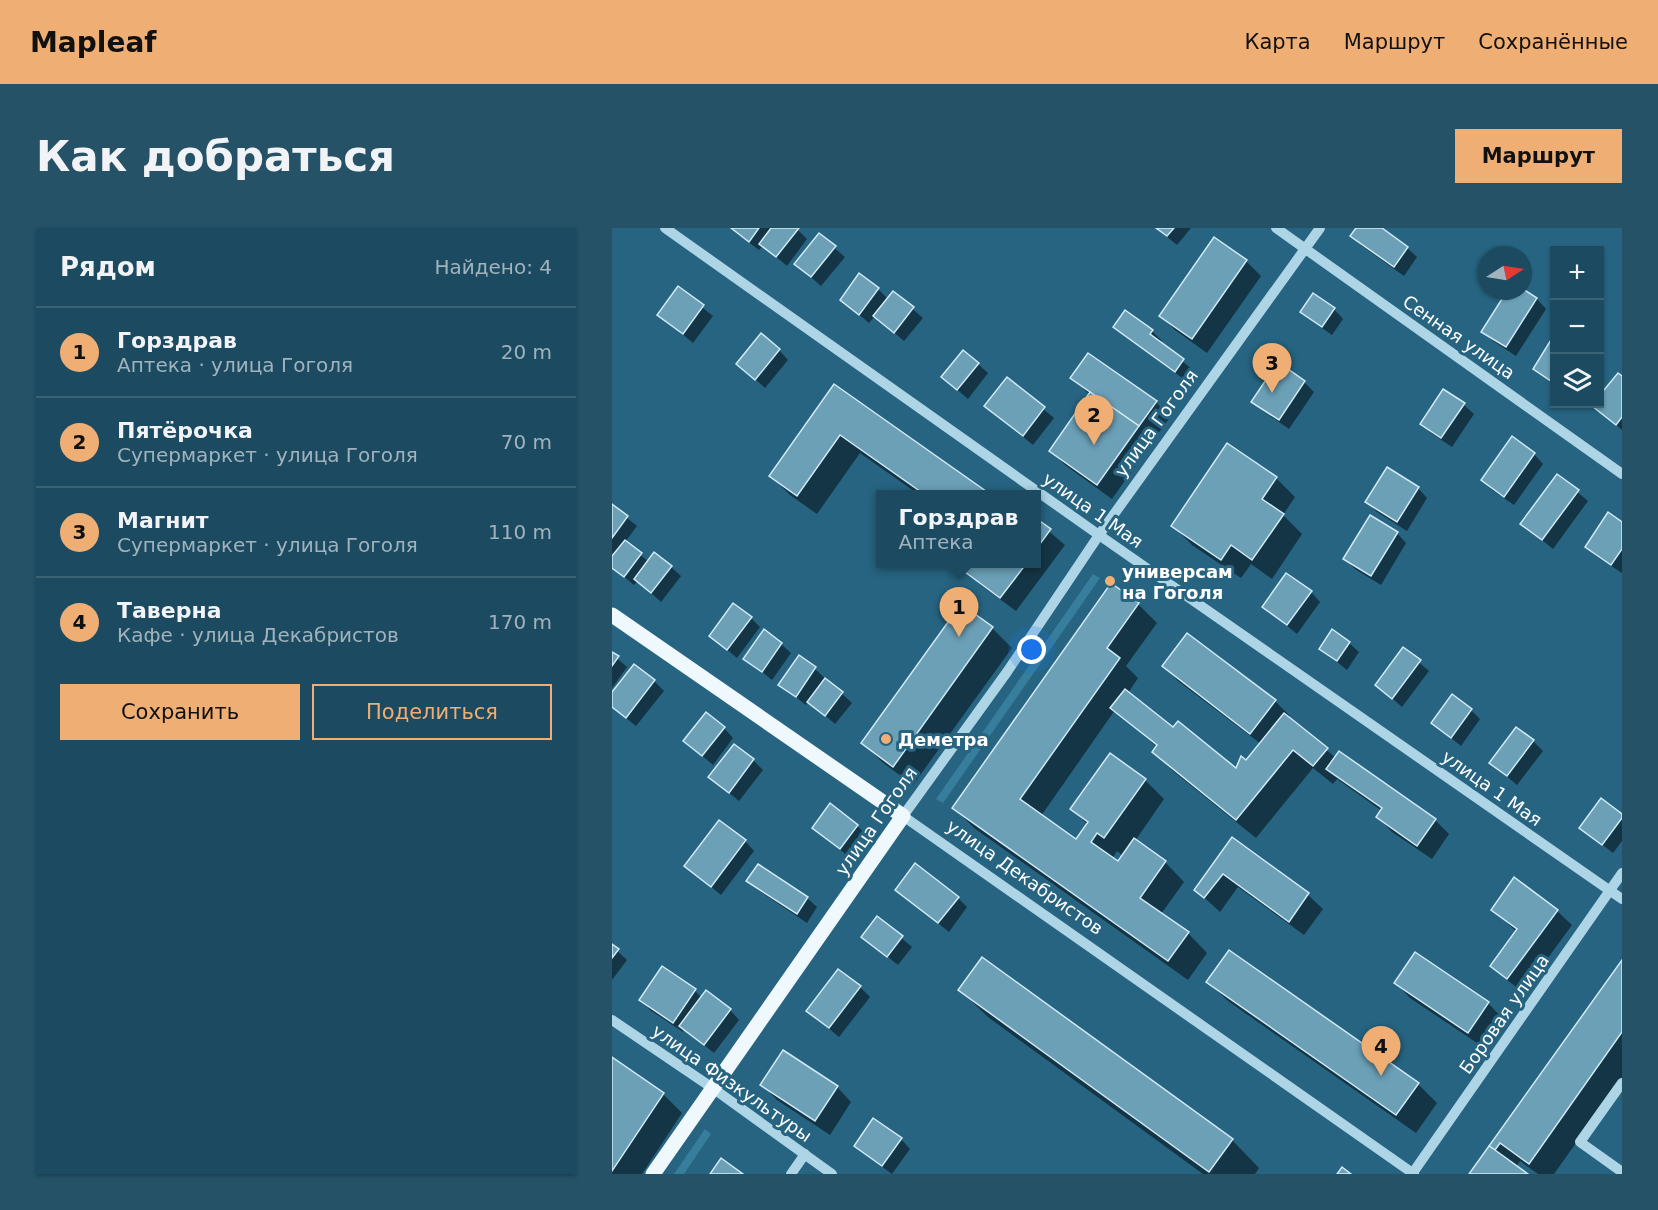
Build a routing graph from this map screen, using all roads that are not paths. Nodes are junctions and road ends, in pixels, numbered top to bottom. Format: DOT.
graph roads {
  1 [pos="665,228"];
  2 [pos="1276,228"];
  3 [pos="1320,228"];
  4 [pos="1306,249"];
  5 [pos="1622,474"];
  6 [pos="1035,490"];
  7 [pos="1041,494"];
  8 [pos="1099,535"];
  9 [pos="612,615"];
  10 [pos="903,816"];
  11 [pos="1622,873"];
  12 [pos="1610,890"];
  13 [pos="1622,899"];
  14 [pos="612,1020"];
  15 [pos="1622,1083"];
  16 [pos="714,1089"];
  17 [pos="805,1154"];
  18 [pos="1622,1172"];
  19 [pos="654,1174"];
  20 [pos="791,1174"];
  21 [pos="832,1174"];
  22 [pos="1413,1174"];
  1 -- 6 [label="street, улица 1 Мая"];
  2 -- 4 [label="street, Сенная улица"];
  3 -- 4 [label="street, улица Гоголя"];
  4 -- 5 [label="street, Сенная улица"];
  4 -- 8 [label="street, улица Гоголя"];
  7 -- 8 [label="street, улица 1 Мая"];
  8 -- 10 [label="street, улица Гоголя"];
  8 -- 12 [label="street, улица 1 Мая"];
  9 -- 10 [label="main road, улица Декабристов"];
  10 -- 16 [label="main road, улица Гоголя"];
  10 -- 22 [label="street, улица Декабристов"];
  11 -- 12 [label="street, Боровая улица"];
  12 -- 13 [label="street, улица 1 Мая"];
  12 -- 22 [label="street, Боровая улица"];
  14 -- 16 [label="street, улица Физкультуры"];
  15 -- 18 [label="street"];
  16 -- 17 [label="street, улица Физкультуры"];
  16 -- 19 [label="main road, улица Гоголя"];
  17 -- 20 [label="street"];
  17 -- 21 [label="street, улица Физкультуры"];
}
